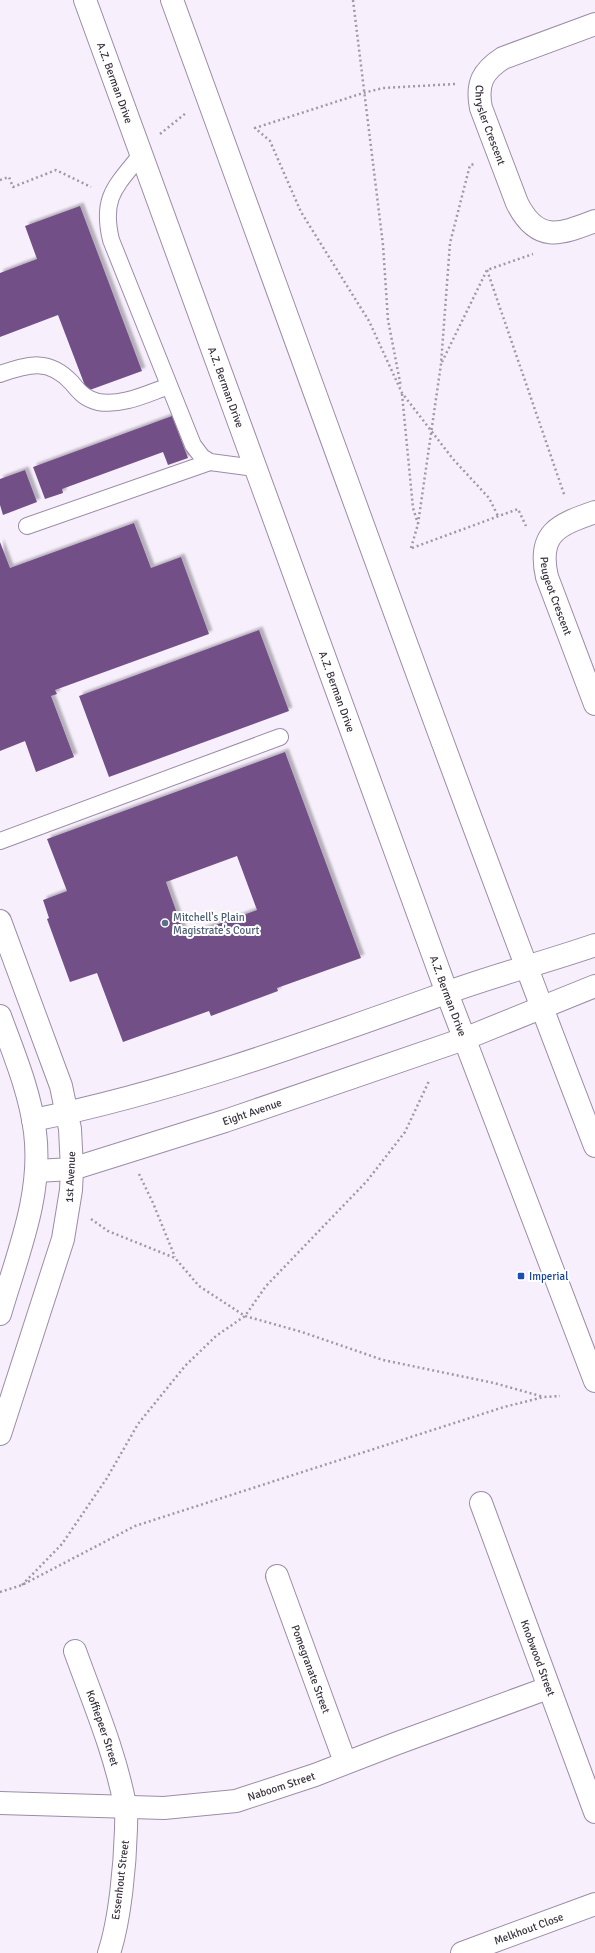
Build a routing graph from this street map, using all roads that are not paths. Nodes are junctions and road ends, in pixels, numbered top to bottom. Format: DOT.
graph roads {
  1 [pos="85,0"];
  2 [pos="172,0"];
  3 [pos="595,24"];
  4 [pos="140,156"];
  5 [pos="595,221"];
  6 [pos="0,374"];
  7 [pos="169,386"];
  8 [pos="210,462"];
  9 [pos="256,468"];
  10 [pos="595,512"];
  11 [pos="27,526"];
  12 [pos="595,704"];
  13 [pos="280,737"];
  14 [pos="0,841"];
  15 [pos="0,921"];
  16 [pos="595,945"];
  17 [pos="526,966"];
  18 [pos="595,986"];
  19 [pos="447,993"];
  20 [pos="542,1008"];
  21 [pos="0,1016"];
  22 [pos="464,1039"];
  23 [pos="67,1113"];
  24 [pos="33,1120"];
  25 [pos="595,1146"];
  26 [pos="72,1169"];
  27 [pos="36,1171"];
  28 [pos="0,1314"];
  29 [pos="595,1381"];
  30 [pos="0,1434"];
  31 [pos="481,1503"];
  32 [pos="277,1576"];
  33 [pos="75,1651"];
  34 [pos="548,1688"];
  35 [pos="345,1762"];
  36 [pos="0,1803"];
  37 [pos="126,1806"];
  38 [pos="595,1812"];
  39 [pos="595,1904"];
  40 [pos="109,1953"];
  41 [pos="462,1953"];
  1 -- 4 [label="street, A.Z. Berman Drive"];
  2 -- 17 [label="street"];
  3 -- 5 [label="street, Chrysler Crescent"];
  4 -- 7 [label="lane"];
  4 -- 9 [label="street, A.Z. Berman Drive"];
  6 -- 7 [label="lane"];
  7 -- 8 [label="lane"];
  8 -- 9 [label="lane"];
  8 -- 11 [label="lane"];
  9 -- 19 [label="street, A.Z. Berman Drive"];
  10 -- 12 [label="street, Peugeot Crescent"];
  13 -- 14 [label="lane"];
  15 -- 23 [label="street, 1st Avenue"];
  16 -- 17 [label="street"];
  17 -- 19 [label="street"];
  17 -- 20 [label="street"];
  18 -- 20 [label="street, Eight Avenue"];
  19 -- 22 [label="street, A.Z. Berman Drive"];
  19 -- 23 [label="street"];
  20 -- 22 [label="street, Eight Avenue"];
  20 -- 25 [label="street"];
  21 -- 24 [label="street"];
  22 -- 26 [label="street, Eight Avenue"];
  22 -- 29 [label="street, A.Z. Berman Drive"];
  23 -- 24 [label="street"];
  23 -- 26 [label="street, 1st Avenue"];
  24 -- 27 [label="street"];
  26 -- 27 [label="street, Eight Avenue"];
  26 -- 30 [label="street, 1st Avenue"];
  27 -- 28 [label="street"];
  31 -- 34 [label="street, Knobwood Street"];
  32 -- 35 [label="street, Pomegranate Street"];
  33 -- 37 [label="street, Koffiepeer Street"];
  34 -- 35 [label="street, Naboom Street"];
  34 -- 38 [label="street, Knobwood Street"];
  35 -- 37 [label="street, Naboom Street"];
  36 -- 37 [label="street, Naboom Street"];
  37 -- 40 [label="street, Essenhout Street"];
  39 -- 41 [label="street, Melkhout Close"];
}
